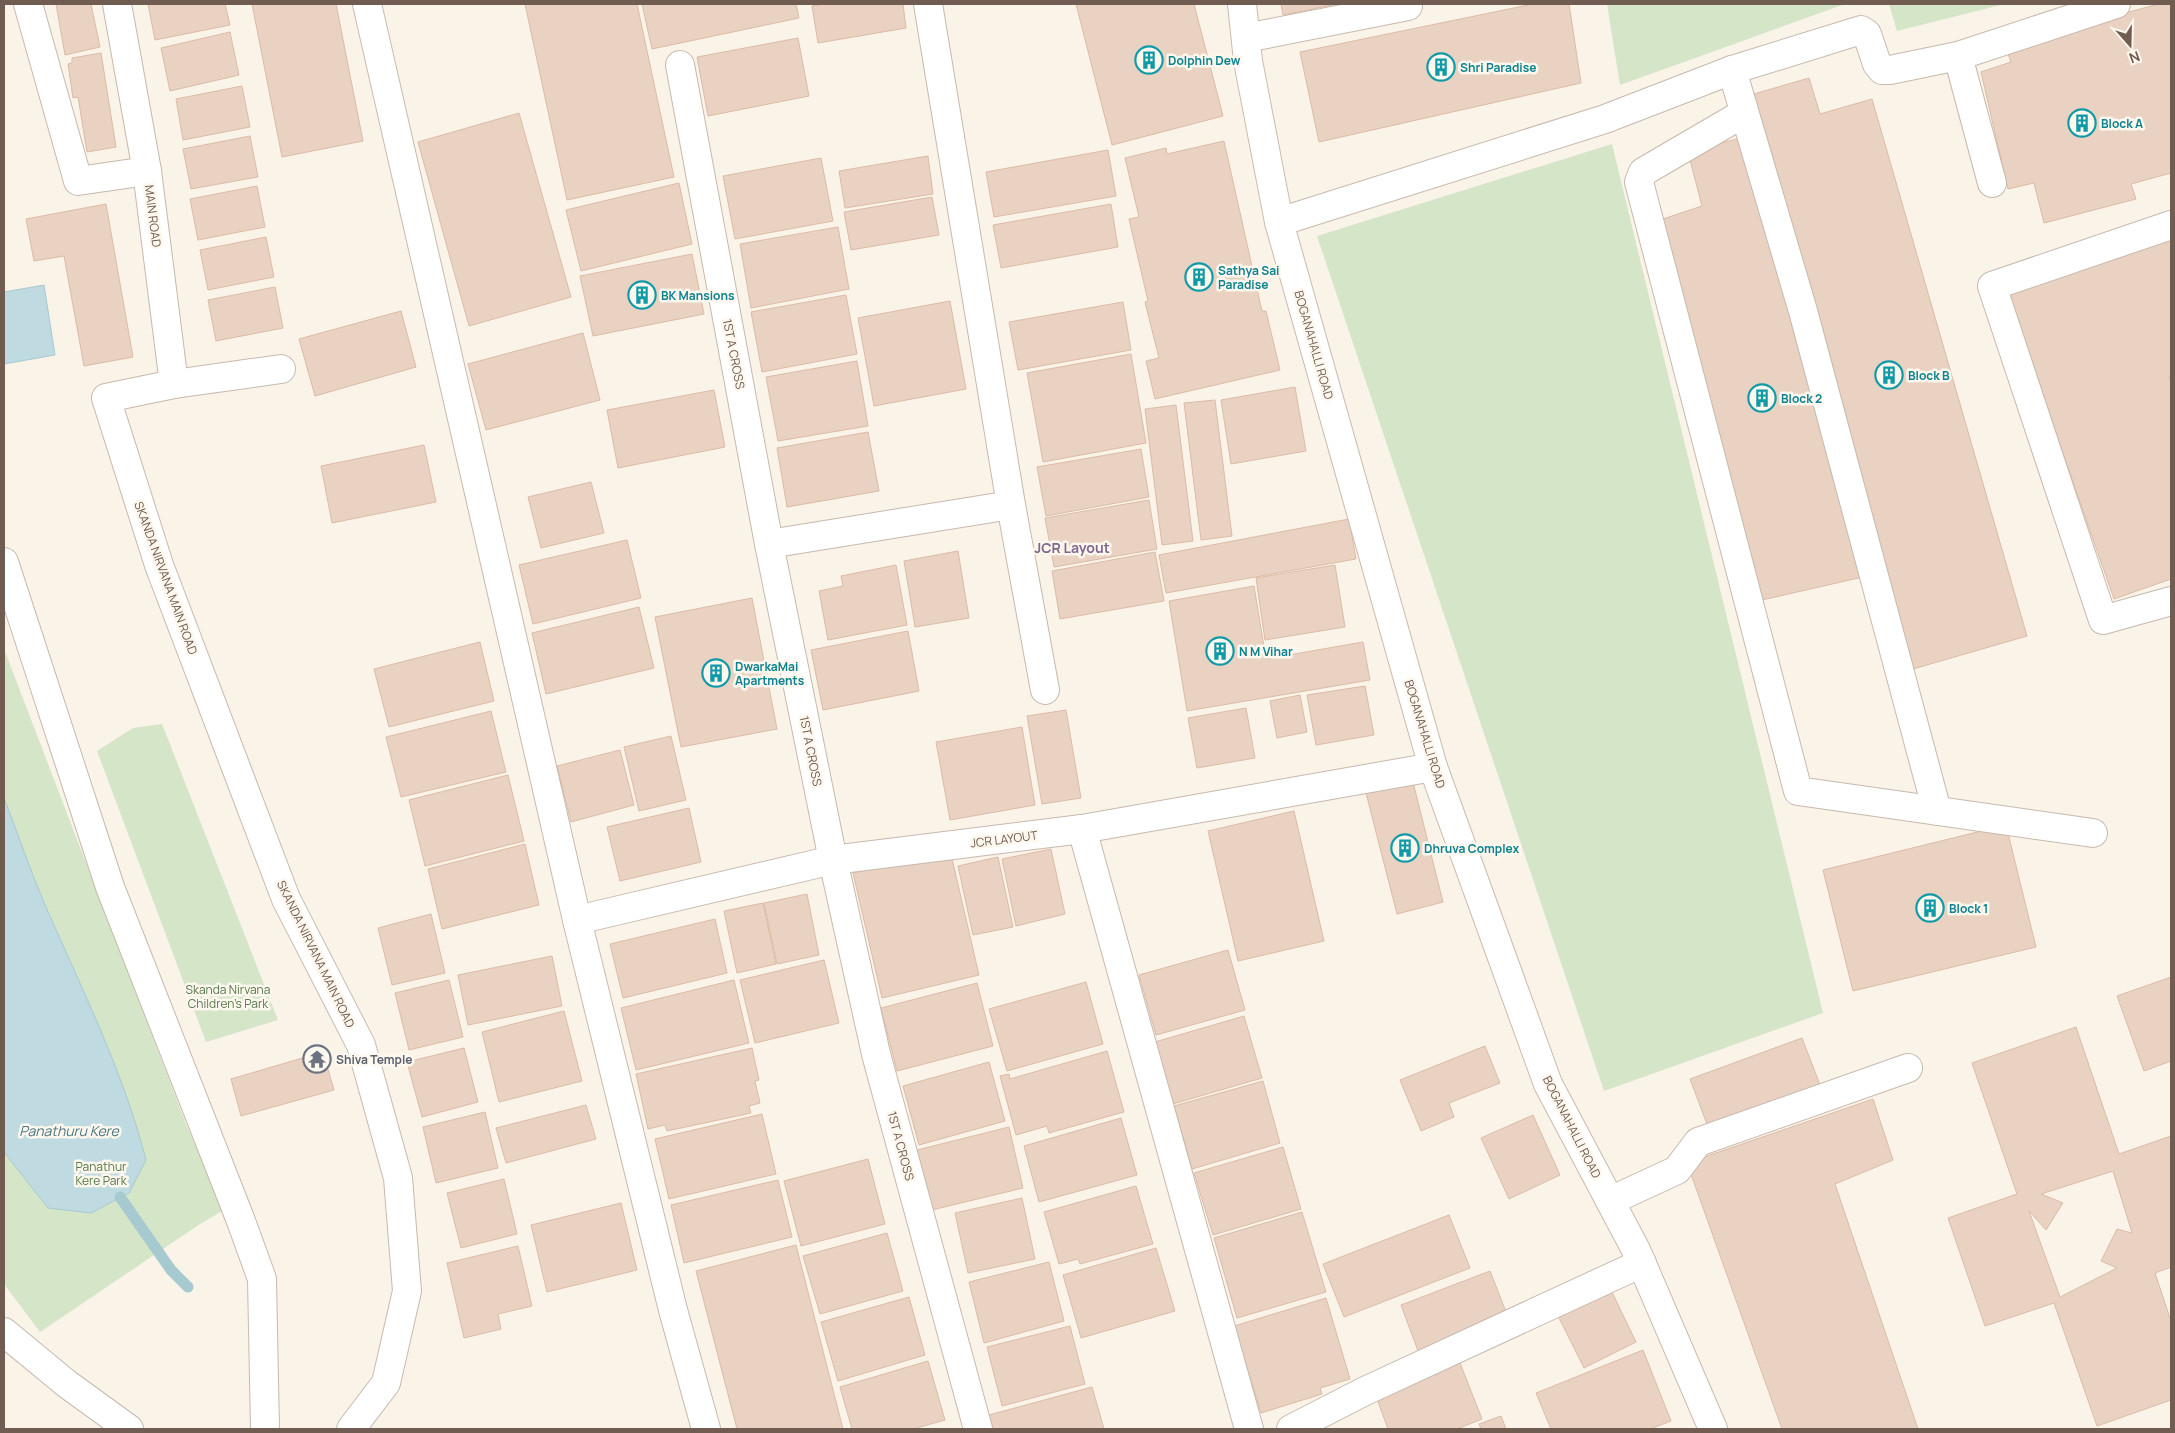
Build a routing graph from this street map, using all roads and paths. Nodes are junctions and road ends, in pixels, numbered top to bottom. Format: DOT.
graph roads {
  1 [pos="28,4"];
  2 [pos="117,4"];
  3 [pos="367,4"];
  4 [pos="928,4"];
  5 [pos="1242,4"];
  6 [pos="2116,4"];
  7 [pos="1408,6"];
  8 [pos="1246,38"];
  9 [pos="1958,56"];
  10 [pos="680,65"];
  11 [pos="1732,70"];
  12 [pos="1744,113"];
  13 [pos="147,171"];
  14 [pos="1992,184"];
  15 [pos="1279,222"];
  16 [pos="2171,224"];
  17 [pos="282,369"];
  18 [pos="174,384"];
  19 [pos="1011,505"];
  20 [pos="769,544"];
  21 [pos="4,562"];
  22 [pos="2171,601"];
  23 [pos="1045,690"];
  24 [pos="1433,767"];
  25 [pos="1937,811"];
  26 [pos="1082,829"];
  27 [pos="2092,833"];
  28 [pos="833,860"];
  29 [pos="577,920"];
  30 [pos="1908,1068"];
  31 [pos="1610,1201"];
  32 [pos="1642,1263"];
  33 [pos="4,1332"];
  34 [pos="129,1429"];
  35 [pos="265,1429"];
  36 [pos="351,1429"];
  37 [pos="706,1429"];
  38 [pos="978,1429"];
  39 [pos="1249,1429"];
  40 [pos="1290,1429"];
  41 [pos="1713,1429"];
  1 -- 13 [label="street, MAIN ROAD"];
  2 -- 13 [label="street"];
  3 -- 29 [label="street"];
  4 -- 19 [label="street"];
  5 -- 8 [label="street, BOGANAHALLI ROAD"];
  6 -- 9 [label="street"];
  7 -- 8 [label="street"];
  8 -- 15 [label="street, BOGANAHALLI ROAD"];
  9 -- 11 [label="street"];
  9 -- 14 [label="street"];
  10 -- 20 [label="street, 1ST A CROSS"];
  11 -- 12 [label="street"];
  11 -- 15 [label="street"];
  12 -- 25 [label="street"];
  12 -- 25 [label="street"];
  13 -- 18 [label="street, MAIN ROAD"];
  15 -- 24 [label="street, BOGANAHALLI ROAD"];
  16 -- 22 [label="street"];
  17 -- 18 [label="street"];
  18 -- 36 [label="street, SKANDA NIRVANA MAIN ROAD"];
  19 -- 20 [label="street"];
  19 -- 23 [label="street"];
  20 -- 28 [label="street, 1ST A CROSS"];
  21 -- 35 [label="street"];
  24 -- 26 [label="street, JCR LAYOUT"];
  24 -- 31 [label="street, BOGANAHALLI ROAD"];
  25 -- 27 [label="street"];
  26 -- 28 [label="street, JCR LAYOUT"];
  26 -- 39 [label="street"];
  28 -- 29 [label="street, JCR LAYOUT"];
  28 -- 38 [label="street, 1ST A CROSS"];
  29 -- 37 [label="street"];
  30 -- 31 [label="street"];
  31 -- 32 [label="street, BOGANAHALLI ROAD"];
  32 -- 40 [label="street"];
  32 -- 41 [label="street, BOGANAHALLI ROAD"];
  33 -- 34 [label="street"];
}
